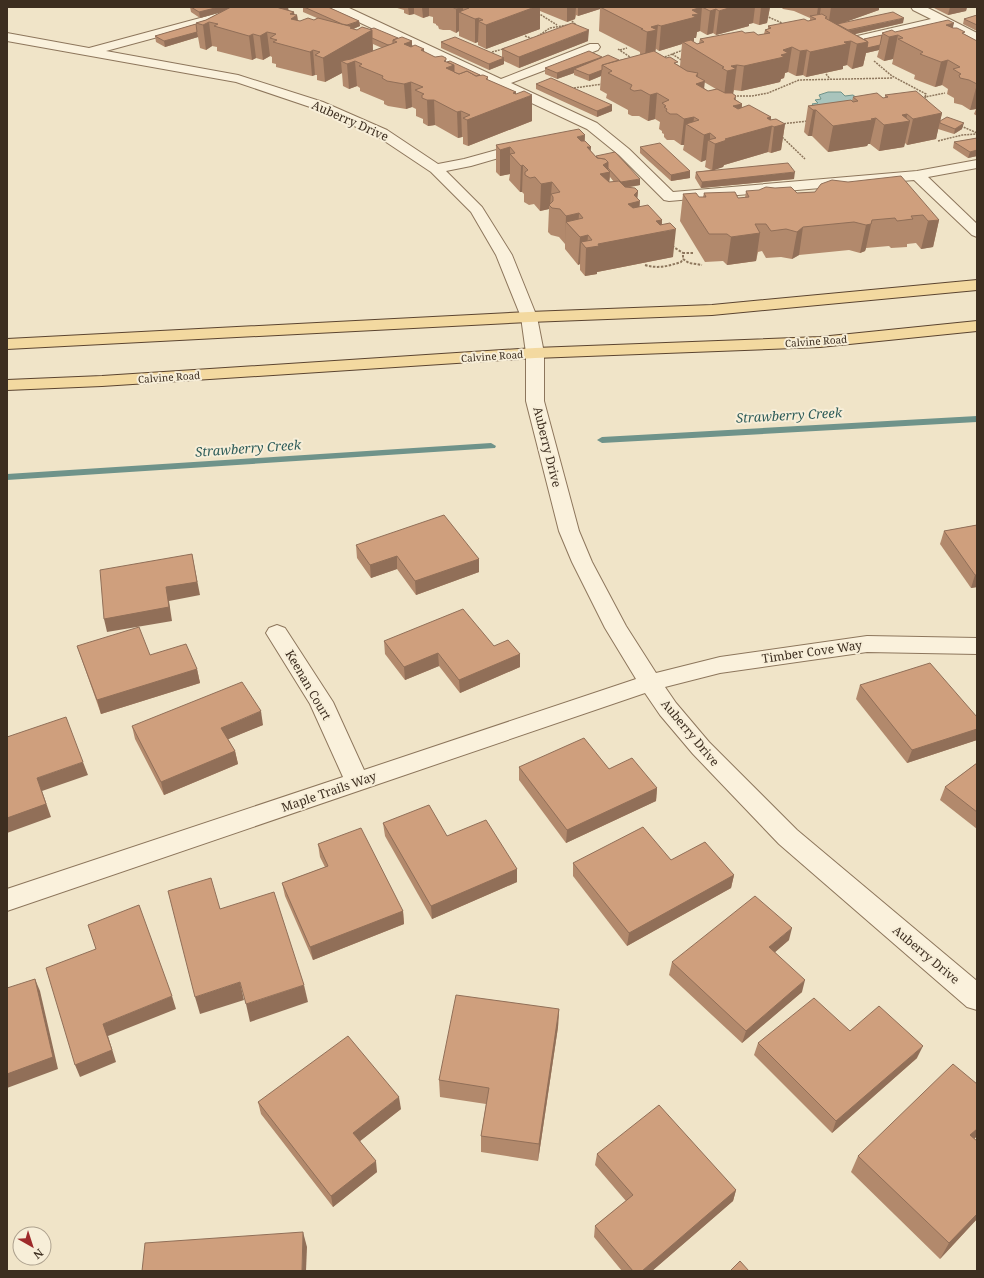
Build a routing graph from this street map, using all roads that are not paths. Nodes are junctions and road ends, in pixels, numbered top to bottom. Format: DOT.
graph roads {
  1 [pos="254,7"];
  2 [pos="337,7"];
  3 [pos="917,7"];
  4 [pos="942,20"];
  5 [pos="7,37"];
  6 [pos="977,38"];
  7 [pos="844,43"];
  8 [pos="594,47"];
  9 [pos="86,53"];
  10 [pos="501,83"];
  11 [pos="592,126"];
  12 [pos="572,132"];
  13 [pos="538,142"];
  14 [pos="977,164"];
  15 [pos="436,170"];
  16 [pos="917,175"];
  17 [pos="977,232"];
  18 [pos="977,285"];
  19 [pos="529,317"];
  20 [pos="977,326"];
  21 [pos="7,344"];
  22 [pos="535,353"];
  23 [pos="7,385"];
  24 [pos="277,633"];
  25 [pos="977,646"];
  26 [pos="650,683"];
  27 [pos="357,782"];
  28 [pos="7,900"];
  29 [pos="977,998"];
  1 -- 9 [label="street"];
  2 -- 10 [label="street"];
  3 -- 4 [label="street"];
  4 -- 6 [label="street"];
  4 -- 7 [label="street"];
  5 -- 9 [label="street, Auberry Drive"];
  8 -- 10 [label="street"];
  9 -- 15 [label="street, Auberry Drive"];
  10 -- 11 [label="street"];
  11 -- 12 [label="street"];
  11 -- 16 [label="street"];
  13 -- 15 [label="street"];
  14 -- 16 [label="street"];
  15 -- 19 [label="street, Auberry Drive"];
  16 -- 17 [label="street"];
  18 -- 19 [label="main road"];
  19 -- 21 [label="main road"];
  19 -- 22 [label="street, Auberry Drive"];
  20 -- 22 [label="main road, Calvine Road"];
  22 -- 23 [label="main road, Calvine Road"];
  22 -- 26 [label="street, Auberry Drive"];
  24 -- 27 [label="street, Keenan Court"];
  25 -- 26 [label="street, Timber Cove Way"];
  26 -- 27 [label="street, Maple Trails Way"];
  26 -- 29 [label="street, Auberry Drive"];
  27 -- 28 [label="street, Maple Trails Way"];
}
